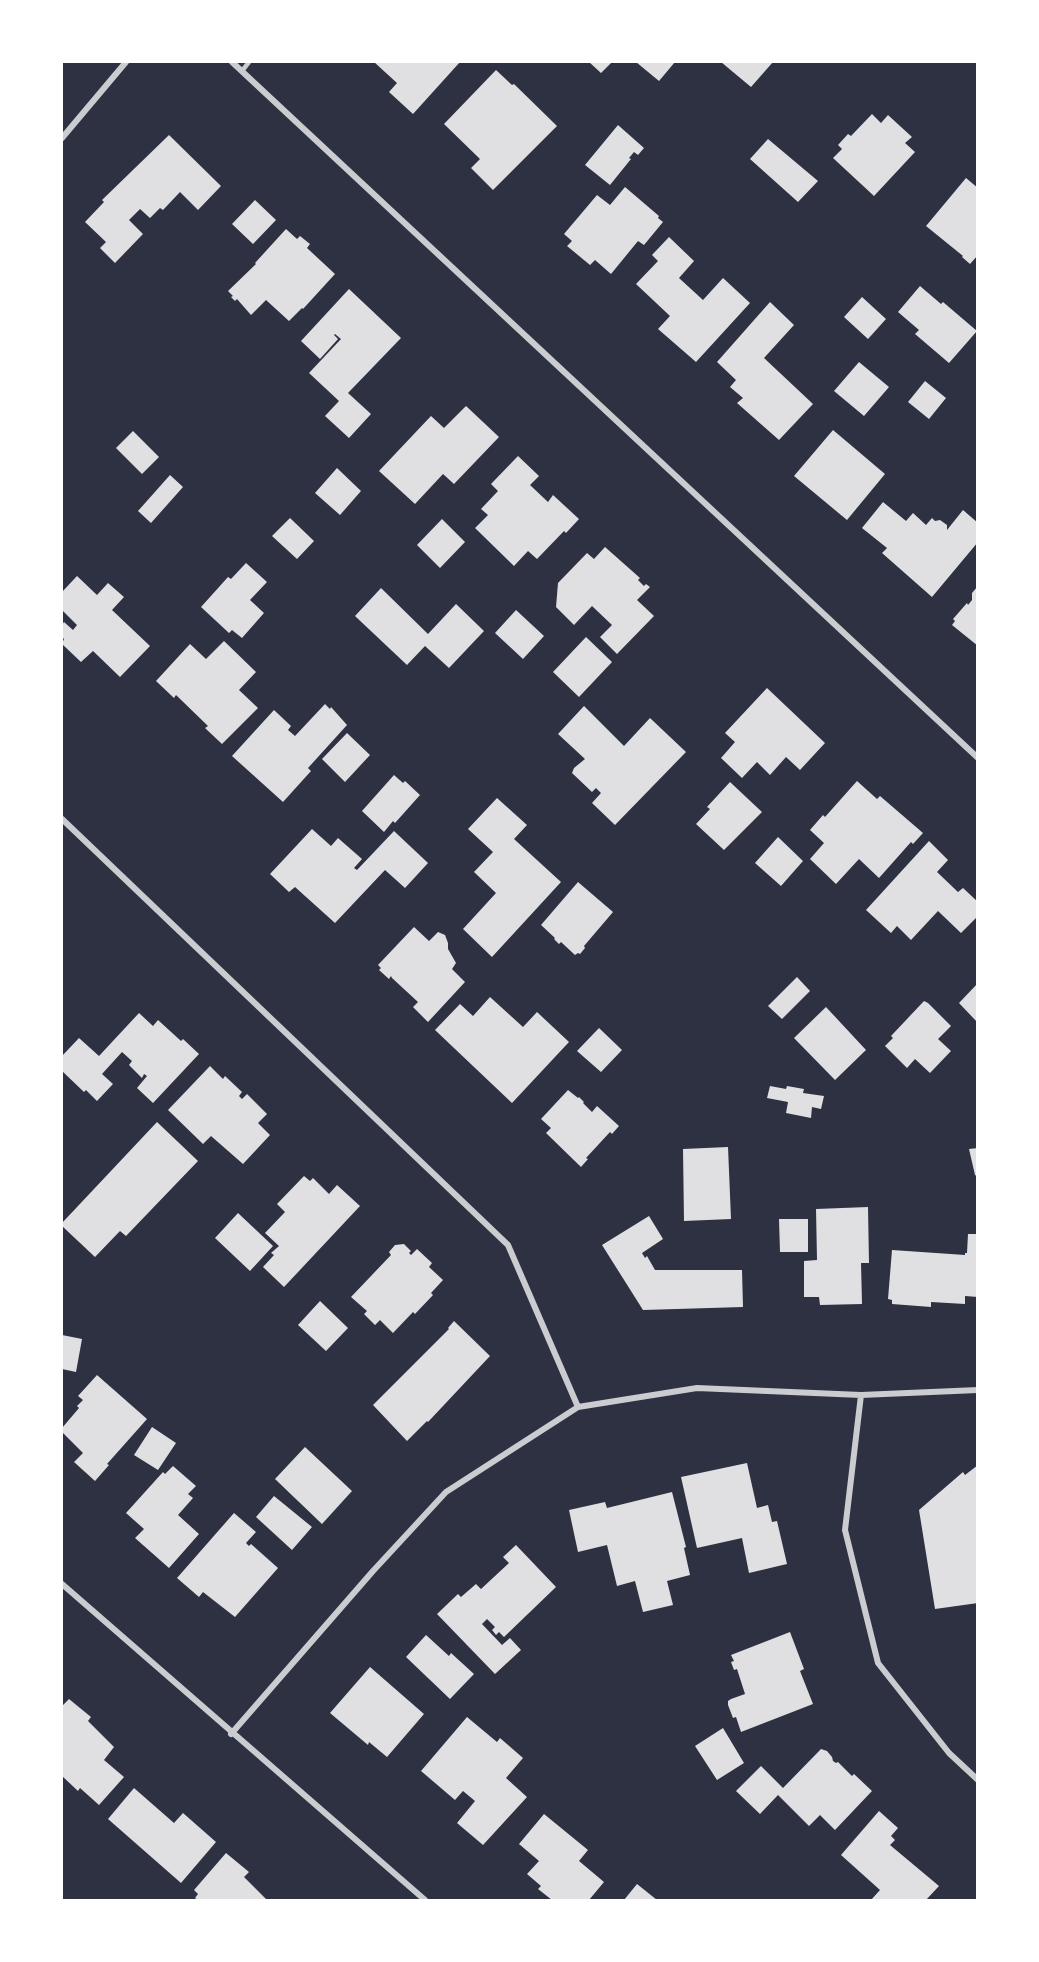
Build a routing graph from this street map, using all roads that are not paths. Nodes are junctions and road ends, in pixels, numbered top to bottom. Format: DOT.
graph roads {
  1 [pos="126,62"];
  2 [pos="232,62"];
  3 [pos="249,62"];
  4 [pos="242,71"];
  5 [pos="62,138"];
  6 [pos="978,759"];
  7 [pos="62,819"];
  8 [pos="978,1390"];
  9 [pos="861,1395"];
  10 [pos="578,1407"];
  11 [pos="62,1584"];
  12 [pos="231,1734"];
  13 [pos="978,1780"];
  14 [pos="425,1900"];
  1 -- 5 [label="street"];
  2 -- 4 [label="street"];
  3 -- 4 [label="lane"];
  4 -- 6 [label="street"];
  7 -- 10 [label="street"];
  8 -- 9 [label="street"];
  9 -- 10 [label="street"];
  9 -- 13 [label="street"];
  10 -- 12 [label="street"];
  11 -- 12 [label="street"];
  12 -- 14 [label="street"];
}
